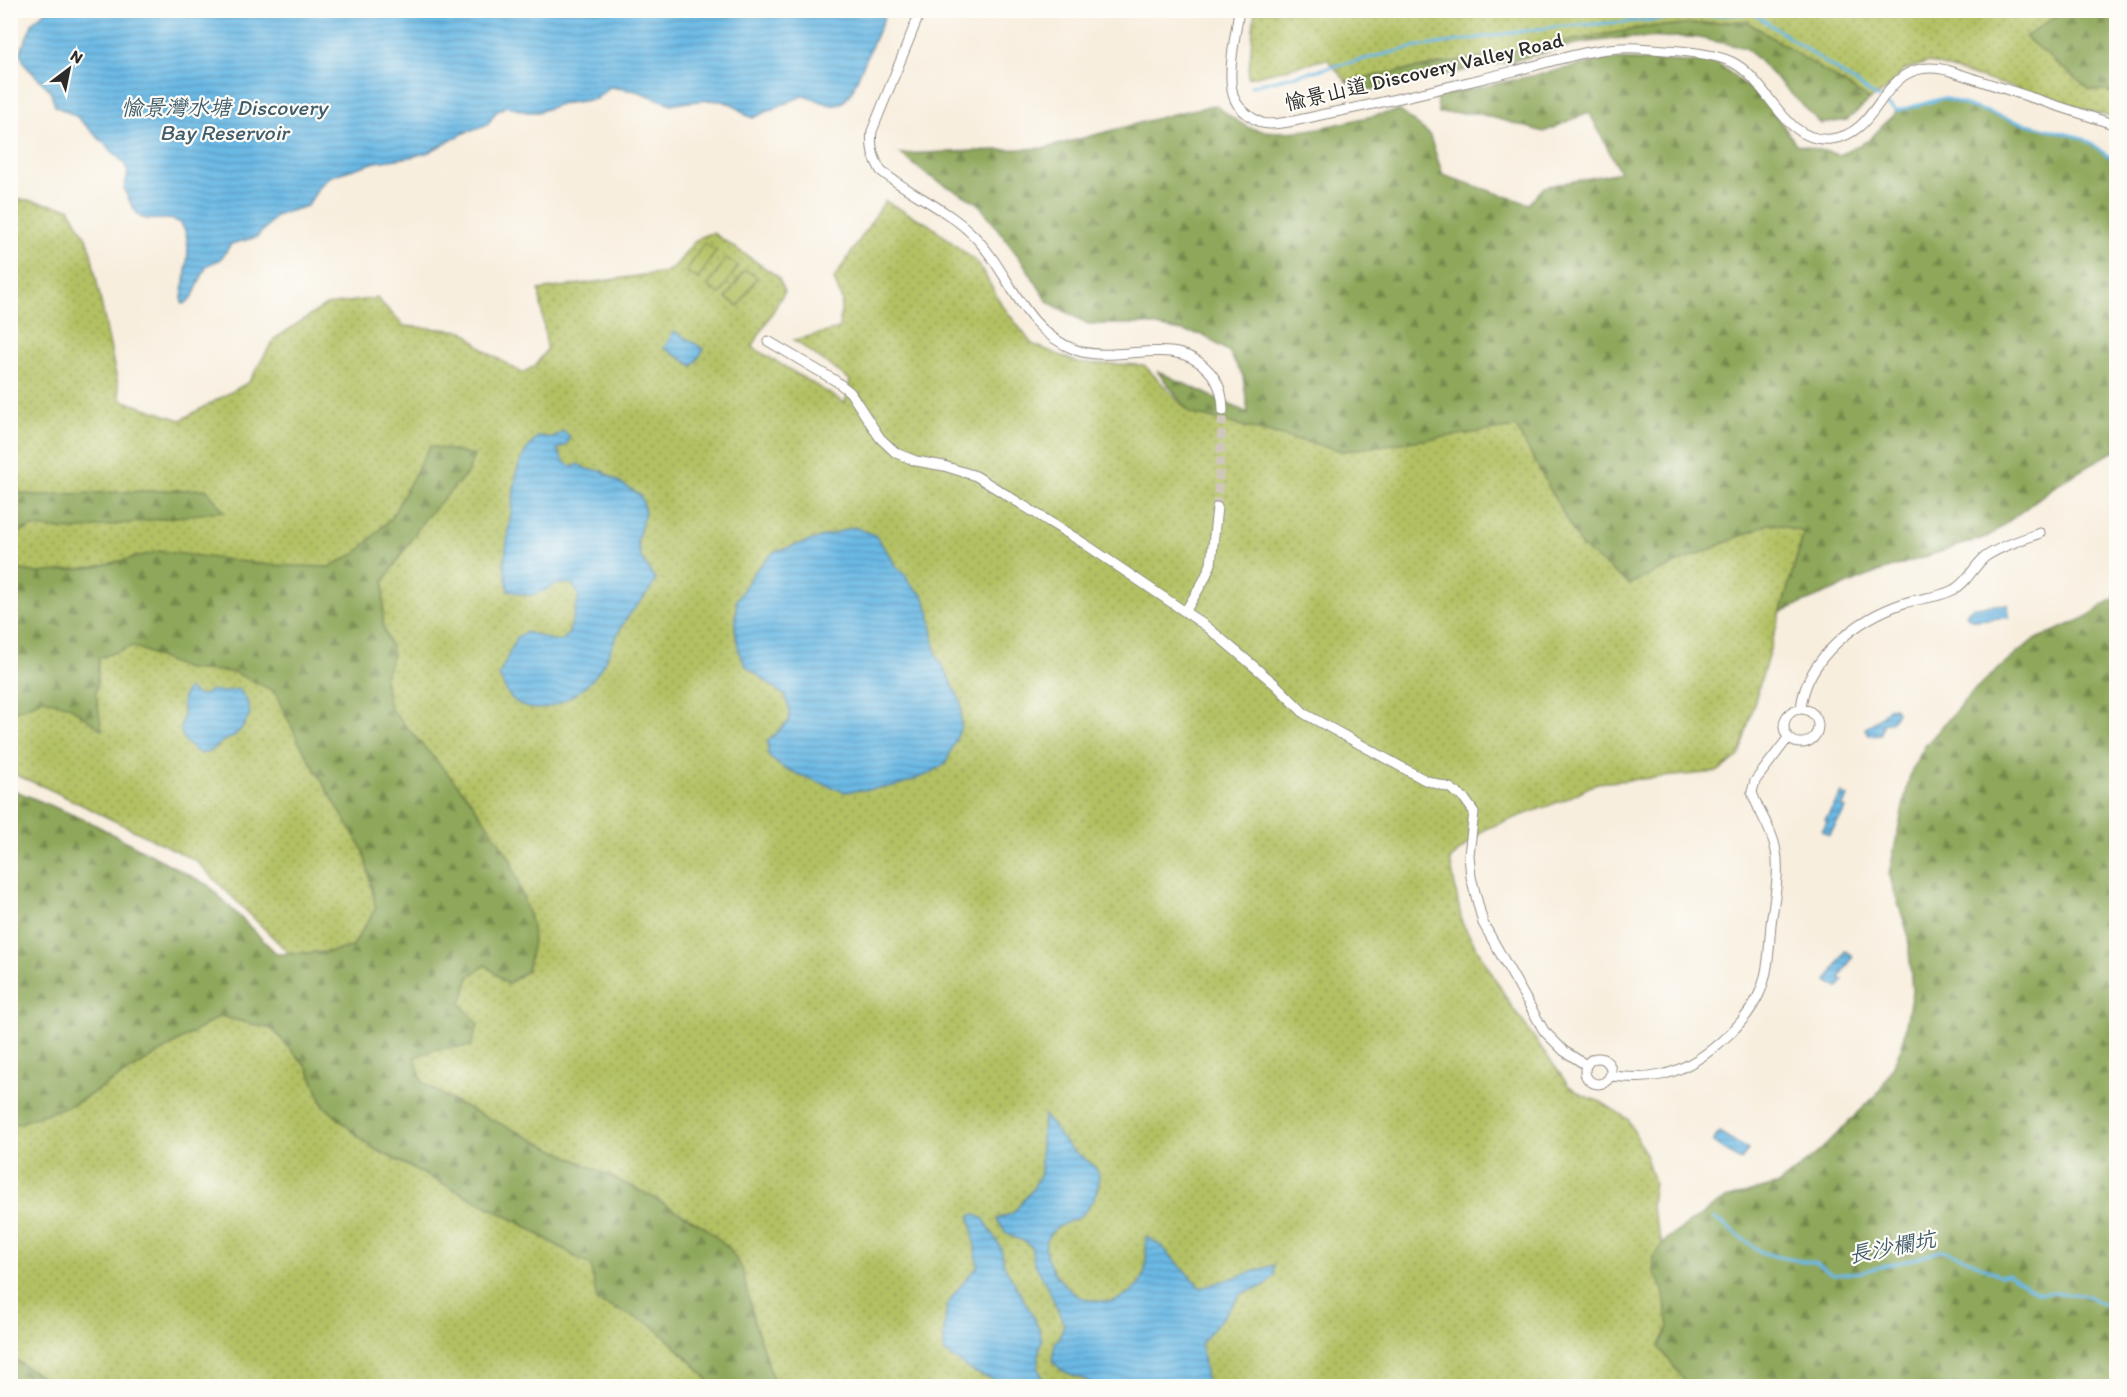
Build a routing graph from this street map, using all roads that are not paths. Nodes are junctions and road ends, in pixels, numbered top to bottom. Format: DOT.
graph roads {
  1 [pos="921,10"];
  2 [pos="1239,10"];
  3 [pos="2116,125"];
  4 [pos="768,341"];
  5 [pos="1223,411"];
  6 [pos="1217,507"];
  7 [pos="2040,533"];
  8 [pos="1185,612"];
  9 [pos="1801,709"];
  10 [pos="1788,738"];
  11 [pos="1586,1065"];
  12 [pos="1610,1076"];
  1 -- 5 [label="street"];
  2 -- 3 [label="street, 愉景山道 Discovery Valley Road"];
  4 -- 8 [label="street"];
  6 -- 8 [label="street"];
  7 -- 9 [label="street"];
  8 -- 11 [label="street"];
  9 -- 10 [label="street"];
  9 -- 10 [label="street"];
  10 -- 12 [label="street"];
  11 -- 12 [label="street"];
  11 -- 12 [label="street"];
}
